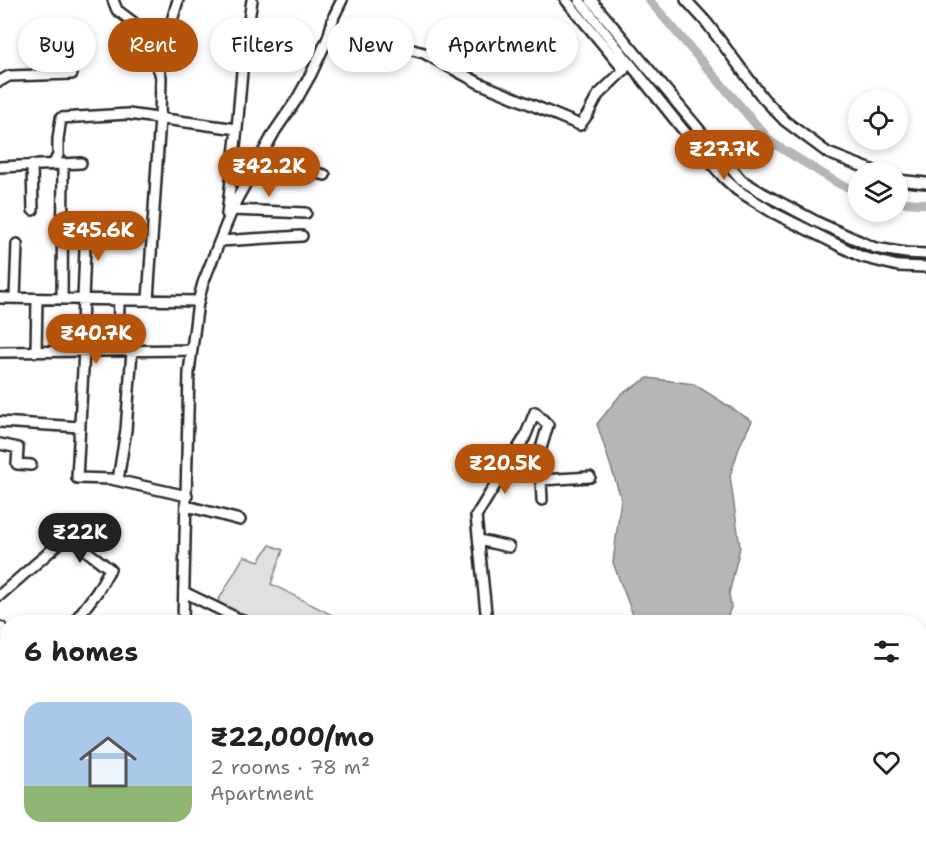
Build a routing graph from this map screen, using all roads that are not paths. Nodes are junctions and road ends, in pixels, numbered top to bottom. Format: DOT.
graph roads {
  1 [pos="113,0"];
  2 [pos="178,0"];
  3 [pos="252,0"];
  4 [pos="342,0"];
  5 [pos="566,0"];
  6 [pos="579,0"];
  7 [pos="591,0"];
  8 [pos="686,0"];
  9 [pos="128,18"];
  10 [pos="173,18"];
  11 [pos="333,18"];
  12 [pos="327,40"];
  13 [pos="414,50"];
  14 [pos="160,72"];
  15 [pos="72,74"];
  16 [pos="0,81"];
  17 [pos="160,118"];
  18 [pos="237,129"];
  19 [pos="851,162"];
  20 [pos="81,163"];
  21 [pos="257,163"];
  22 [pos="32,165"];
  23 [pos="58,165"];
  24 [pos="233,166"];
  25 [pos="0,167"];
  26 [pos="324,175"];
  27 [pos="908,181"];
  28 [pos="926,183"];
  29 [pos="33,210"];
  30 [pos="232,210"];
  31 [pos="306,213"];
  32 [pos="86,223"];
  33 [pos="226,225"];
  34 [pos="302,236"];
  35 [pos="220,241"];
  36 [pos="17,244"];
  37 [pos="926,254"];
  38 [pos="926,267"];
  39 [pos="0,298"];
  40 [pos="15,298"];
  41 [pos="37,298"];
  42 [pos="62,299"];
  43 [pos="83,299"];
  44 [pos="119,300"];
  45 [pos="148,300"];
  46 [pos="199,301"];
  47 [pos="192,350"];
  48 [pos="83,351"];
  49 [pos="118,351"];
  50 [pos="132,351"];
  51 [pos="0,352"];
  52 [pos="36,352"];
  53 [pos="0,422"];
  54 [pos="80,427"];
  55 [pos="0,444"];
  56 [pos="31,465"];
  57 [pos="590,477"];
  58 [pos="118,480"];
  59 [pos="541,480"];
  60 [pos="542,500"];
  61 [pos="187,501"];
  62 [pos="240,520"];
  63 [pos="478,540"];
  64 [pos="509,547"];
  65 [pos="184,592"];
  66 [pos="0,595"];
  67 [pos="79,615"];
  68 [pos="183,615"];
  69 [pos="231,615"];
  70 [pos="486,615"];
  1 -- 9 [label="street"];
  2 -- 10 [label="street"];
  3 -- 18 [label="street"];
  4 -- 11 [label="street"];
  5 -- 13 [label="street"];
  6 -- 38 [label="street"];
  7 -- 37 [label="street"];
  8 -- 19 [label="street"];
  12 -- 21 [label="street"];
  14 -- 17 [label="street"];
  15 -- 16 [label="street"];
  17 -- 18 [label="street"];
  17 -- 23 [label="street"];
  17 -- 45 [label="street"];
  18 -- 24 [label="street"];
  20 -- 23 [label="street"];
  21 -- 24 [label="street"];
  21 -- 26 [label="street"];
  21 -- 30 [label="street"];
  22 -- 23 [label="street"];
  22 -- 25 [label="street"];
  22 -- 29 [label="street"];
  23 -- 42 [label="street"];
  24 -- 33 [label="street"];
  27 -- 28 [label="street"];
  30 -- 31 [label="street"];
  30 -- 33 [label="street"];
  32 -- 43 [label="street"];
  33 -- 35 [label="street"];
  34 -- 35 [label="street"];
  35 -- 46 [label="street"];
  36 -- 40 [label="street"];
  39 -- 40 [label="street"];
  40 -- 41 [label="street"];
  41 -- 42 [label="street"];
  41 -- 52 [label="street"];
  42 -- 43 [label="street"];
  43 -- 44 [label="street"];
  43 -- 48 [label="street"];
  44 -- 45 [label="street"];
  44 -- 49 [label="street"];
  45 -- 46 [label="street"];
  46 -- 47 [label="street"];
  47 -- 50 [label="street"];
  47 -- 61 [label="street"];
  48 -- 49 [label="street"];
  48 -- 52 [label="street"];
  48 -- 54 [label="street"];
  49 -- 50 [label="street"];
  50 -- 58 [label="street"];
  51 -- 52 [label="street"];
  53 -- 54 [label="street"];
  54 -- 58 [label="street"];
  55 -- 56 [label="street"];
  57 -- 59 [label="street"];
  58 -- 61 [label="street"];
  59 -- 60 [label="street"];
  59 -- 63 [label="street"];
  61 -- 62 [label="street"];
  61 -- 65 [label="street"];
  63 -- 64 [label="street"];
  63 -- 70 [label="street"];
  65 -- 68 [label="street"];
  65 -- 69 [label="street"];
  66 -- 67 [label="street"];
}
